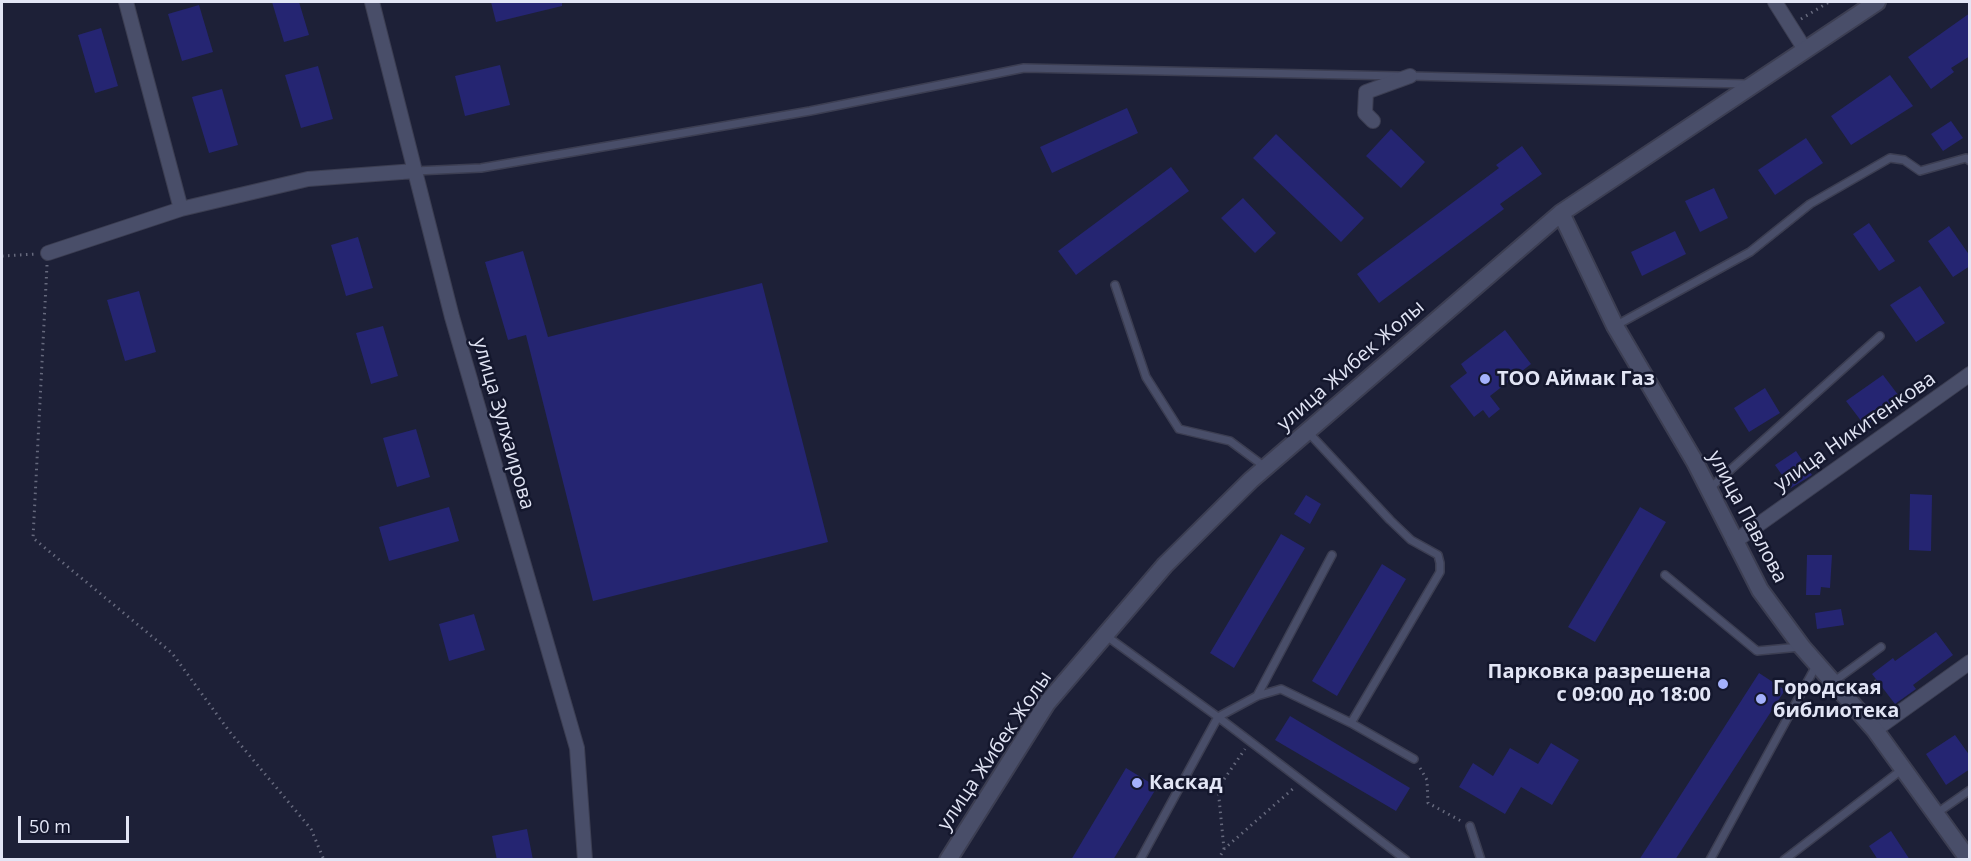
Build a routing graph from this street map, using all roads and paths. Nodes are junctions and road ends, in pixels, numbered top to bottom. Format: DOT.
graph roads {
  1 [pos="126,2"];
  2 [pos="372,2"];
  3 [pos="1775,2"];
  4 [pos="1829,2"];
  5 [pos="1877,2"];
  6 [pos="1801,19"];
  7 [pos="1804,48"];
  8 [pos="1410,76"];
  9 [pos="1752,84"];
  10 [pos="1373,121"];
  11 [pos="1970,160"];
  12 [pos="415,171"];
  13 [pos="181,209"];
  14 [pos="1561,213"];
  15 [pos="48,253"];
  16 [pos="2,256"];
  17 [pos="1115,285"];
  18 [pos="1615,326"];
  19 [pos="1881,336"];
  20 [pos="1970,374"];
  21 [pos="1307,431"];
  22 [pos="1265,467"];
  23 [pos="1709,489"];
  24 [pos="1734,542"];
  25 [pos="1332,555"];
  26 [pos="1665,575"];
  27 [pos="1105,635"];
  28 [pos="1802,647"];
  29 [pos="1881,647"];
  30 [pos="1970,662"];
  31 [pos="1818,664"];
  32 [pos="1877,680"];
  33 [pos="1833,682"];
  34 [pos="1257,696"];
  35 [pos="1851,702"];
  36 [pos="1218,717"];
  37 [pos="1351,723"];
  38 [pos="1875,730"];
  39 [pos="1250,742"];
  40 [pos="1414,759"];
  41 [pos="1904,768"];
  42 [pos="1301,782"];
  43 [pos="1970,790"];
  44 [pos="1937,813"];
  45 [pos="1470,826"];
  46 [pos="1224,849"];
  47 [pos="324,860"];
  48 [pos="585,860"];
  49 [pos="948,860"];
  50 [pos="1140,860"];
  51 [pos="1218,860"];
  52 [pos="1406,860"];
  53 [pos="1481,860"];
  54 [pos="1710,860"];
  55 [pos="1784,860"];
  56 [pos="1970,860"];
  1 -- 13 [label="street"];
  2 -- 12 [label="street, улица Зулхаирова"];
  3 -- 7 [label="street"];
  4 -- 6 [label="path"];
  5 -- 7 [label="street, улица Жибек Жолы"];
  7 -- 9 [label="street, улица Жибек Жолы"];
  8 -- 9 [label="lane"];
  8 -- 10 [label="street"];
  8 -- 12 [label="lane"];
  9 -- 14 [label="street, улица Жибек Жолы"];
  11 -- 18 [label="lane"];
  12 -- 13 [label="street"];
  12 -- 48 [label="street, улица Зулхаирова"];
  13 -- 15 [label="street"];
  14 -- 18 [label="street, улица Павлова"];
  14 -- 21 [label="street, улица Жибек Жолы"];
  15 -- 16 [label="path"];
  15 -- 47 [label="path"];
  17 -- 22 [label="lane"];
  18 -- 23 [label="street, улица Павлова"];
  19 -- 23 [label="lane"];
  20 -- 24 [label="street, улица Никитенкова"];
  21 -- 22 [label="street, улица Жибек Жолы"];
  21 -- 37 [label="lane"];
  22 -- 27 [label="street, улица Жибек Жолы"];
  23 -- 24 [label="street, улица Павлова"];
  24 -- 28 [label="street, улица Павлова"];
  25 -- 34 [label="lane"];
  26 -- 28 [label="lane"];
  27 -- 36 [label="lane"];
  27 -- 49 [label="street, улица Жибек Жолы"];
  28 -- 31 [label="street, улица Павлова"];
  29 -- 33 [label="lane"];
  30 -- 38 [label="street"];
  31 -- 33 [label="street, улица Павлова"];
  31 -- 54 [label="lane"];
  32 -- 35 [label="path"];
  33 -- 35 [label="street, улица Павлова"];
  34 -- 36 [label="lane"];
  34 -- 37 [label="lane"];
  35 -- 38 [label="street, улица Павлова"];
  36 -- 39 [label="lane"];
  36 -- 50 [label="lane"];
  37 -- 40 [label="lane"];
  38 -- 41 [label="street, улица Павлова"];
  39 -- 42 [label="lane"];
  39 -- 46 [label="path"];
  40 -- 45 [label="path"];
  41 -- 44 [label="street, улица Павлова"];
  41 -- 55 [label="lane"];
  42 -- 46 [label="path"];
  42 -- 52 [label="lane"];
  43 -- 44 [label="lane"];
  44 -- 56 [label="street, улица Павлова"];
  45 -- 53 [label="lane"];
  46 -- 51 [label="path"];
}
